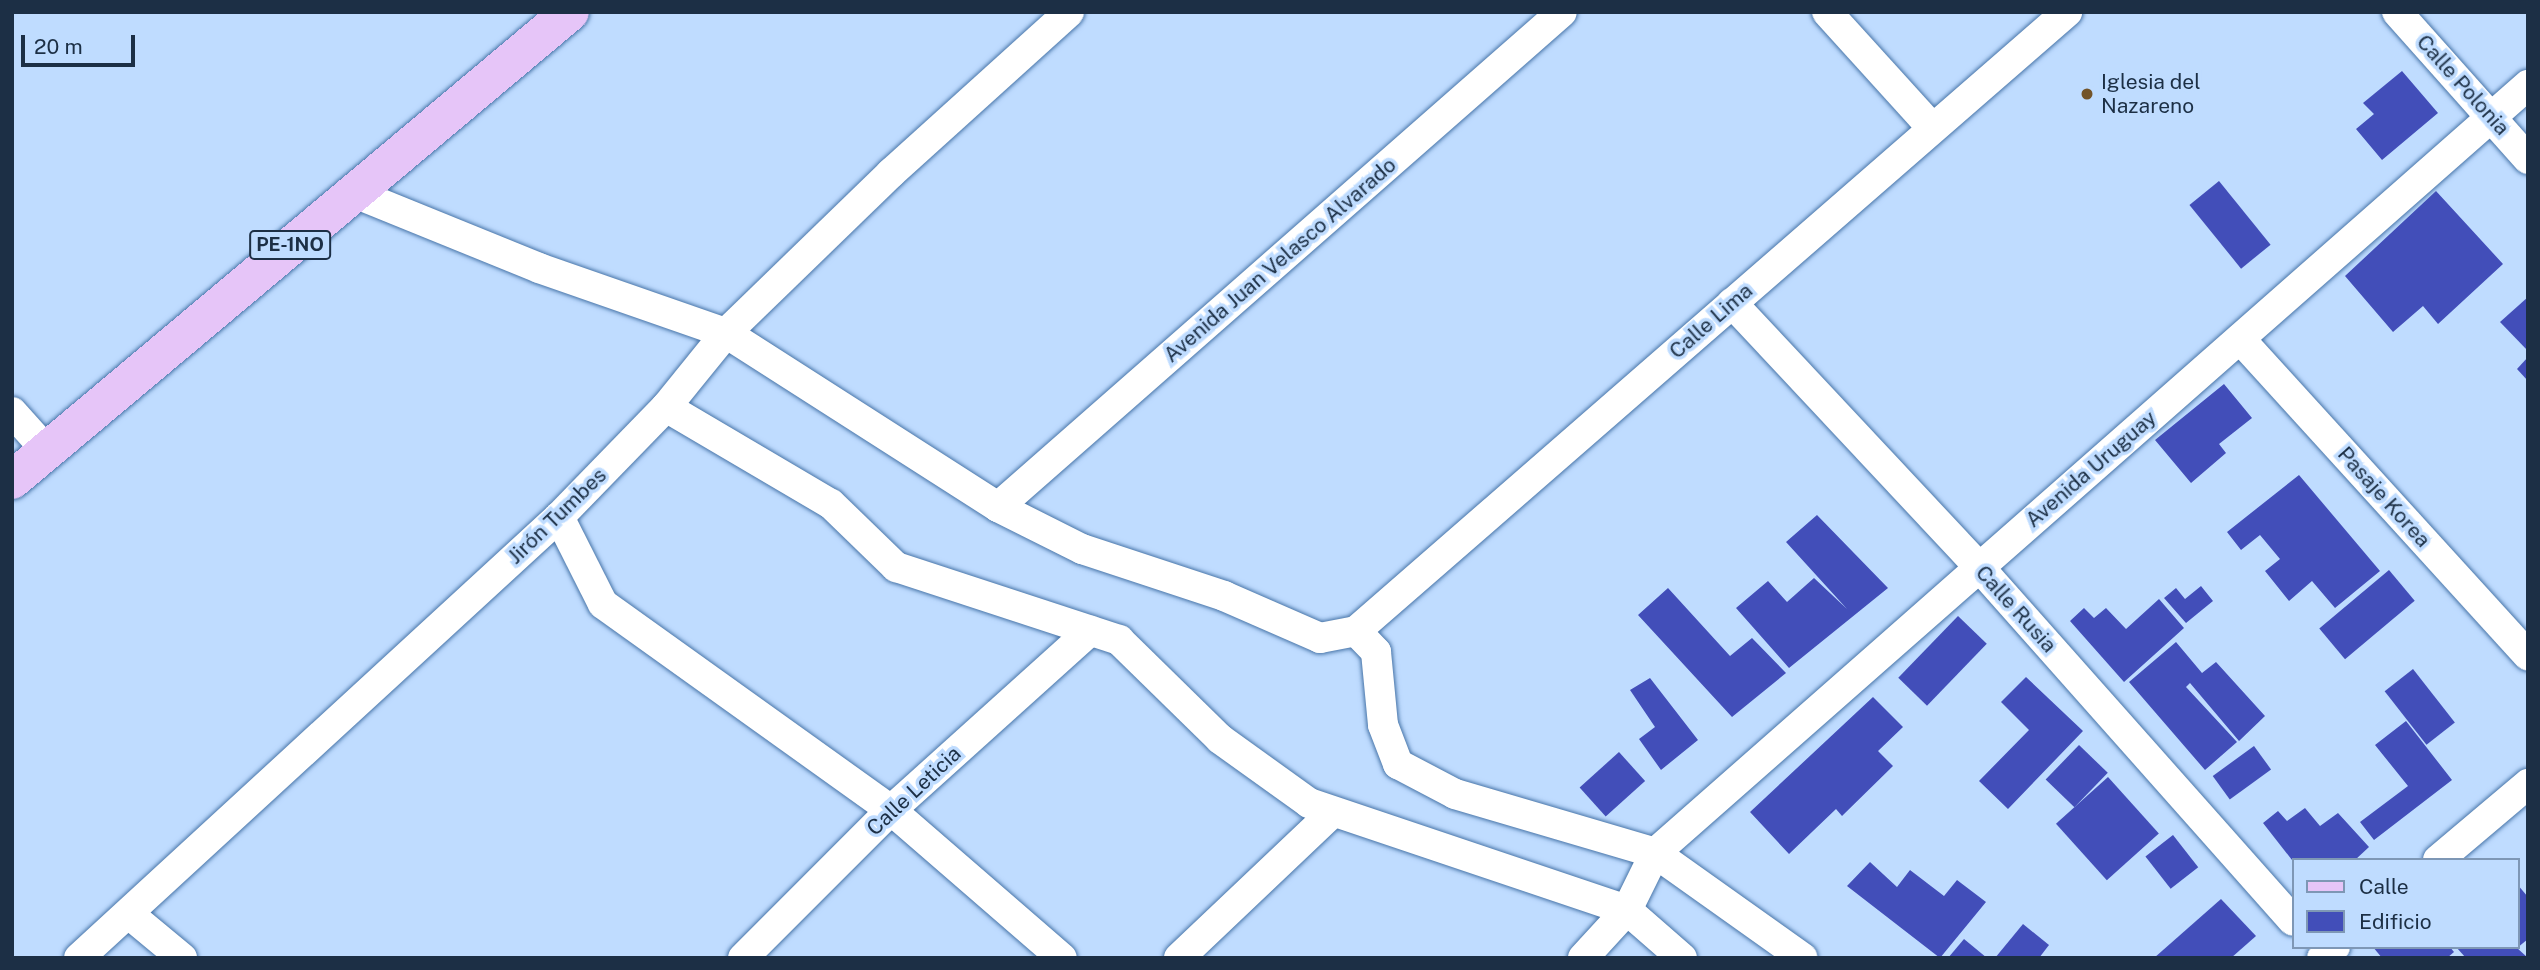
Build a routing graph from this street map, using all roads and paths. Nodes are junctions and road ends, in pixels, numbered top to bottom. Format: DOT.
graph roads {
  1 [pos="570,12"];
  2 [pos="1069,12"];
  3 [pos="1562,12"];
  4 [pos="1827,12"];
  5 [pos="2067,12"];
  6 [pos="2397,12"];
  7 [pos="2528,85"];
  8 [pos="2491,117"];
  9 [pos="1932,128"];
  10 [pos="2528,159"];
  11 [pos="352,192"];
  12 [pos="1732,303"];
  13 [pos="726,333"];
  14 [pos="2240,339"];
  15 [pos="666,407"];
  16 [pos="12,412"];
  17 [pos="47,451"];
  18 [pos="12,480"];
  19 [pos="999,507"];
  20 [pos="559,517"];
  21 [pos="1979,568"];
  22 [pos="1090,631"];
  23 [pos="1356,631"];
  24 [pos="2528,656"];
  25 [pos="2528,784"];
  26 [pos="891,810"];
  27 [pos="1333,812"];
  28 [pos="1655,853"];
  29 [pos="2440,858"];
  30 [pos="1627,910"];
  31 [pos="129,914"];
  32 [pos="2292,920"];
  33 [pos="79,958"];
  34 [pos="181,958"];
  35 [pos="743,958"];
  36 [pos="1062,958"];
  37 [pos="1179,958"];
  38 [pos="1583,958"];
  39 [pos="1682,958"];
  40 [pos="1803,958"];
  1 -- 11 [label="main road, PE-1NO"];
  2 -- 13 [label="street, Jirón Tumbes"];
  3 -- 19 [label="street, Avenida Juan Velasco Alvarado"];
  4 -- 9 [label="street"];
  5 -- 9 [label="street, Calle Lima"];
  6 -- 8 [label="street, Calle Polonia"];
  7 -- 8 [label="street, Avenida Uruguay"];
  8 -- 10 [label="street, Calle Polonia"];
  8 -- 14 [label="street, Avenida Uruguay"];
  9 -- 12 [label="street, Calle Lima"];
  11 -- 13 [label="street"];
  11 -- 17 [label="main road, PE-1NO"];
  12 -- 21 [label="street, Calle Rusia"];
  12 -- 23 [label="street, Calle Lima"];
  13 -- 15 [label="street, Jirón Tumbes"];
  13 -- 19 [label="street"];
  14 -- 21 [label="street, Avenida Uruguay"];
  14 -- 24 [label="street, Pasaje Korea"];
  15 -- 20 [label="street, Jirón Tumbes"];
  15 -- 22 [label="street"];
  16 -- 17 [label="street"];
  17 -- 18 [label="main road, PE-1NO"];
  19 -- 23 [label="street"];
  20 -- 26 [label="street"];
  20 -- 31 [label="street, Jirón Tumbes"];
  21 -- 28 [label="street, Avenida Uruguay"];
  21 -- 32 [label="street, Calle Rusia"];
  22 -- 26 [label="street, Calle Leticia"];
  22 -- 27 [label="street"];
  23 -- 28 [label="street"];
  25 -- 29 [label="street"];
  26 -- 35 [label="street, Calle Leticia"];
  26 -- 36 [label="street"];
  27 -- 30 [label="street"];
  27 -- 37 [label="street"];
  28 -- 30 [label="street"];
  28 -- 40 [label="street"];
  30 -- 38 [label="street"];
  30 -- 39 [label="street"];
  31 -- 33 [label="street, Jirón Tumbes"];
  31 -- 34 [label="street"];
}
